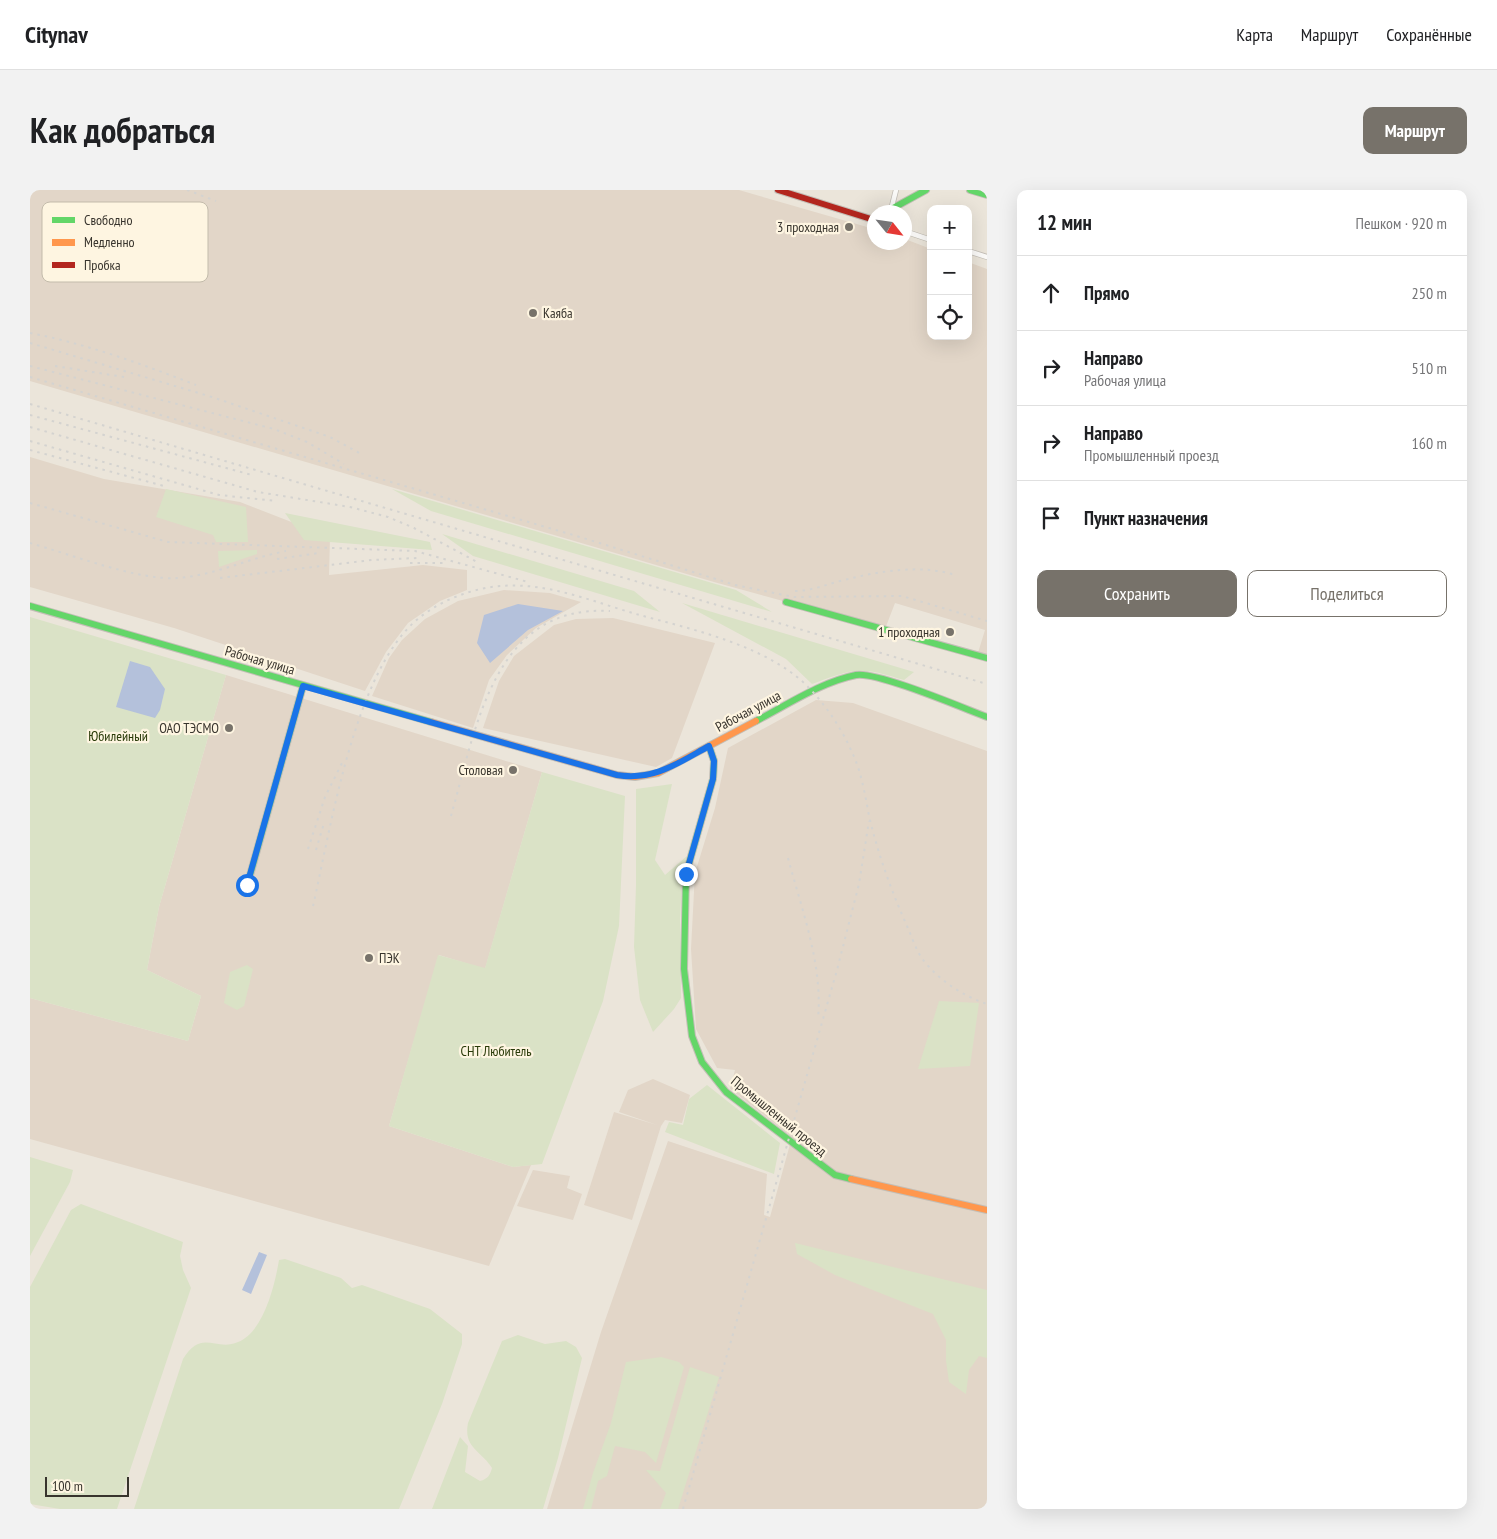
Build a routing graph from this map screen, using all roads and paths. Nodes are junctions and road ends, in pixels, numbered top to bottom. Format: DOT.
graph roads {
  1 [pos="778,190"];
  2 [pos="896,190"];
  3 [pos="926,190"];
  4 [pos="970,190"];
  5 [pos="987,195"];
  6 [pos="890,205"];
  7 [pos="899,205"];
  8 [pos="867,217"];
  9 [pos="912,234"];
  10 [pos="927,239"];
  11 [pos="972,252"];
  12 [pos="987,257"];
  13 [pos="786,602"];
  14 [pos="30,606"];
  15 [pos="987,658"];
  16 [pos="303,686"];
  17 [pos="987,717"];
  18 [pos="709,746"];
  19 [pos="245,893"];
  20 [pos="987,1210"];
  1 -- 8 [label="street"];
  2 -- 6 [label="street"];
  3 -- 7 [label="street"];
  4 -- 5 [label="street"];
  9 -- 10 [label="street"];
  11 -- 12 [label="street"];
  13 -- 15 [label="street"];
  14 -- 16 [label="street, Рабочая улица"];
  16 -- 18 [label="street, Рабочая улица"];
  16 -- 19 [label="street"];
  17 -- 18 [label="street, Рабочая улица"];
  18 -- 20 [label="street, Промышленный проезд"];
}
